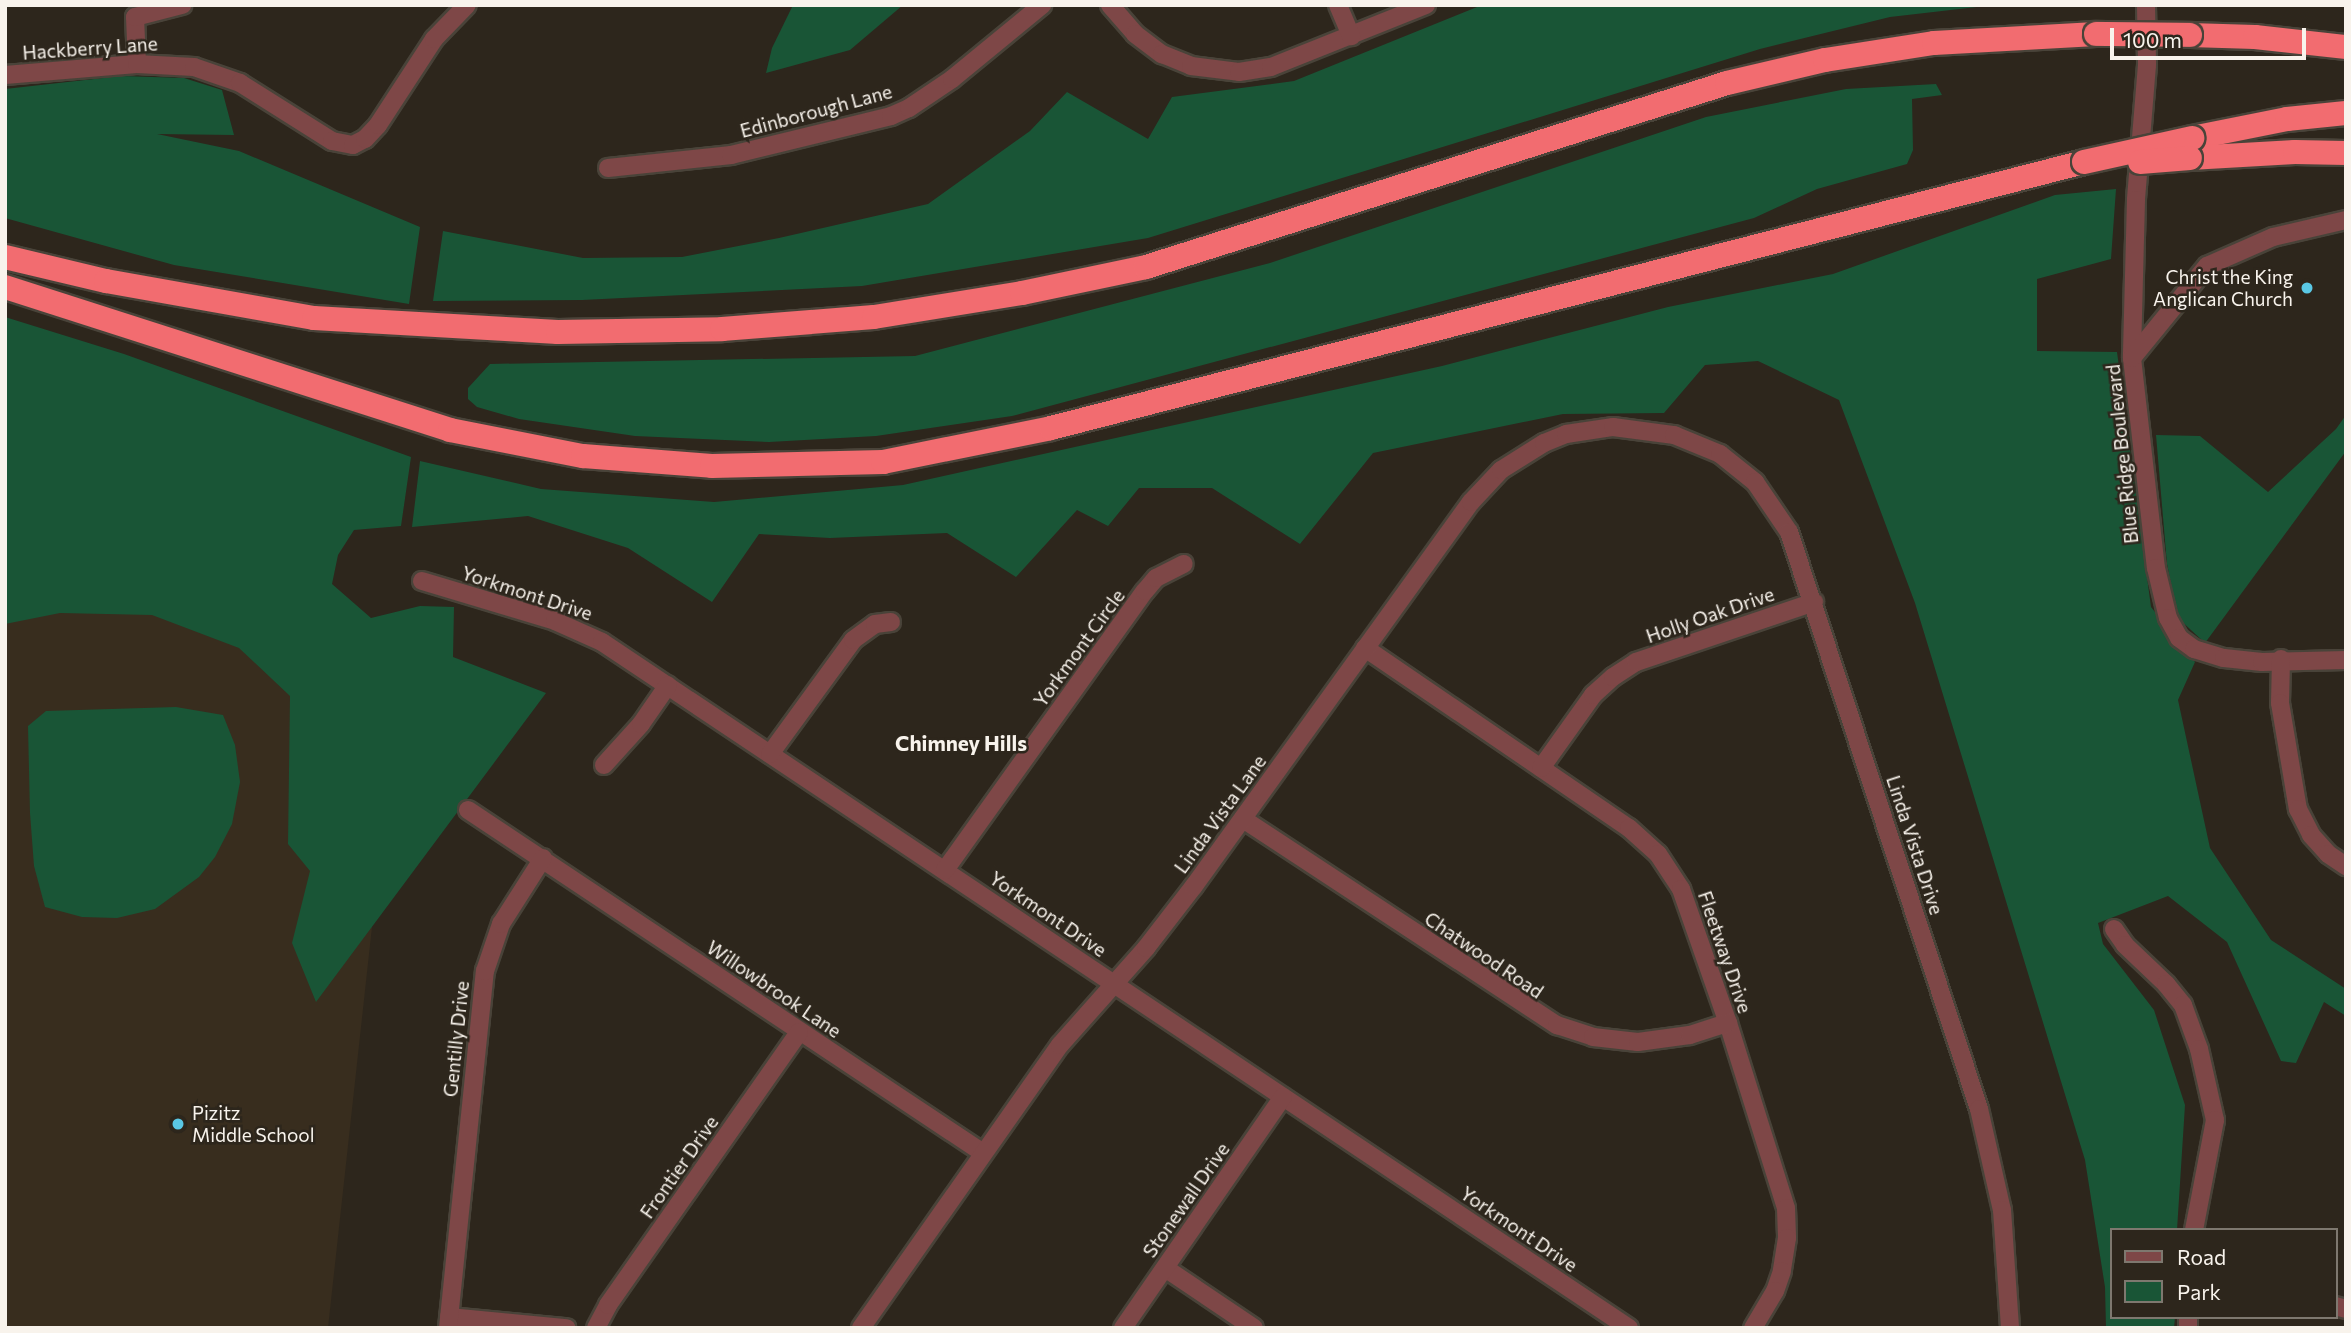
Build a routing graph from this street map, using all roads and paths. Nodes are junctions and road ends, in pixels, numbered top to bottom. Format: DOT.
graph roads {
  1 [pos="182,5"];
  2 [pos="467,5"];
  3 [pos="1042,5"];
  4 [pos="1110,5"];
  5 [pos="1338,5"];
  6 [pos="1426,5"];
  7 [pos="2146,5"];
  8 [pos="2346,32"];
  9 [pos="1351,36"];
  10 [pos="2255,37"];
  11 [pos="2346,47"];
  12 [pos="137,64"];
  13 [pos="5,75"];
  14 [pos="2346,113"];
  15 [pos="2191,148"];
  16 [pos="2346,153"];
  17 [pos="608,168"];
  18 [pos="2346,220"];
  19 [pos="5,257"];
  20 [pos="5,287"];
  21 [pos="2132,358"];
  22 [pos="1674,435"];
  23 [pos="1184,564"];
  24 [pos="422,581"];
  25 [pos="1814,602"];
  26 [pos="891,622"];
  27 [pos="1365,648"];
  28 [pos="2281,659"];
  29 [pos="2346,660"];
  30 [pos="668,685"];
  31 [pos="770,754"];
  32 [pos="604,765"];
  33 [pos="1541,768"];
  34 [pos="468,810"];
  35 [pos="1243,819"];
  36 [pos="543,858"];
  37 [pos="2346,866"];
  38 [pos="945,870"];
  39 [pos="2114,929"];
  40 [pos="1114,983"];
  41 [pos="1728,1023"];
  42 [pos="799,1032"];
  43 [pos="1283,1097"];
  44 [pos="983,1153"];
  45 [pos="2194,1228"];
  46 [pos="1165,1268"];
  47 [pos="449,1322"];
  48 [pos="566,1328"];
  49 [pos="596,1328"];
  50 [pos="861,1328"];
  51 [pos="1123,1328"];
  52 [pos="1254,1328"];
  53 [pos="1629,1328"];
  54 [pos="1753,1328"];
  55 [pos="2010,1328"];
  1 -- 12 [label="street"];
  2 -- 12 [label="street, Hackberry Lane"];
  3 -- 17 [label="street, Edinborough Lane"];
  4 -- 9 [label="street"];
  5 -- 9 [label="street"];
  6 -- 9 [label="street"];
  7 -- 21 [label="street, Blue Ridge Boulevard"];
  8 -- 10 [label="highway"];
  10 -- 11 [label="highway"];
  10 -- 19 [label="highway, bridge"];
  12 -- 13 [label="street, Hackberry Lane"];
  14 -- 15 [label="highway"];
  15 -- 16 [label="highway"];
  15 -- 20 [label="highway, bridge"];
  18 -- 21 [label="street"];
  21 -- 28 [label="street, Blue Ridge Boulevard"];
  22 -- 25 [label="street, Linda Vista Drive"];
  22 -- 27 [label="street, Linda Vista Lane"];
  23 -- 38 [label="street, Yorkmont Circle"];
  24 -- 30 [label="street, Yorkmont Drive"];
  25 -- 33 [label="street, Holly Oak Drive"];
  25 -- 55 [label="street, Linda Vista Drive"];
  26 -- 31 [label="street"];
  27 -- 33 [label="street, Fleetway Drive"];
  27 -- 35 [label="street, Linda Vista Lane"];
  28 -- 29 [label="street, Blue Ridge Boulevard"];
  28 -- 37 [label="street"];
  30 -- 31 [label="street, Yorkmont Drive"];
  30 -- 32 [label="street"];
  31 -- 38 [label="street, Yorkmont Drive"];
  33 -- 41 [label="street, Fleetway Drive"];
  34 -- 36 [label="street"];
  35 -- 40 [label="street, Linda Vista Lane"];
  35 -- 41 [label="street, Chatwood Road"];
  36 -- 42 [label="street, Willowbrook Lane"];
  36 -- 47 [label="street, Gentilly Drive"];
  38 -- 40 [label="street, Yorkmont Drive"];
  39 -- 45 [label="street"];
  40 -- 43 [label="street, Yorkmont Drive"];
  40 -- 44 [label="street, Linda Vista Lane"];
  41 -- 54 [label="street, Fleetway Drive"];
  42 -- 44 [label="street, Willowbrook Lane"];
  42 -- 49 [label="street, Frontier Drive"];
  43 -- 46 [label="street, Stonewall Drive"];
  43 -- 53 [label="street, Yorkmont Drive"];
  44 -- 50 [label="street, Linda Vista Lane"];
  46 -- 51 [label="street, Stonewall Drive"];
  46 -- 52 [label="street"];
  47 -- 48 [label="street"];
}
